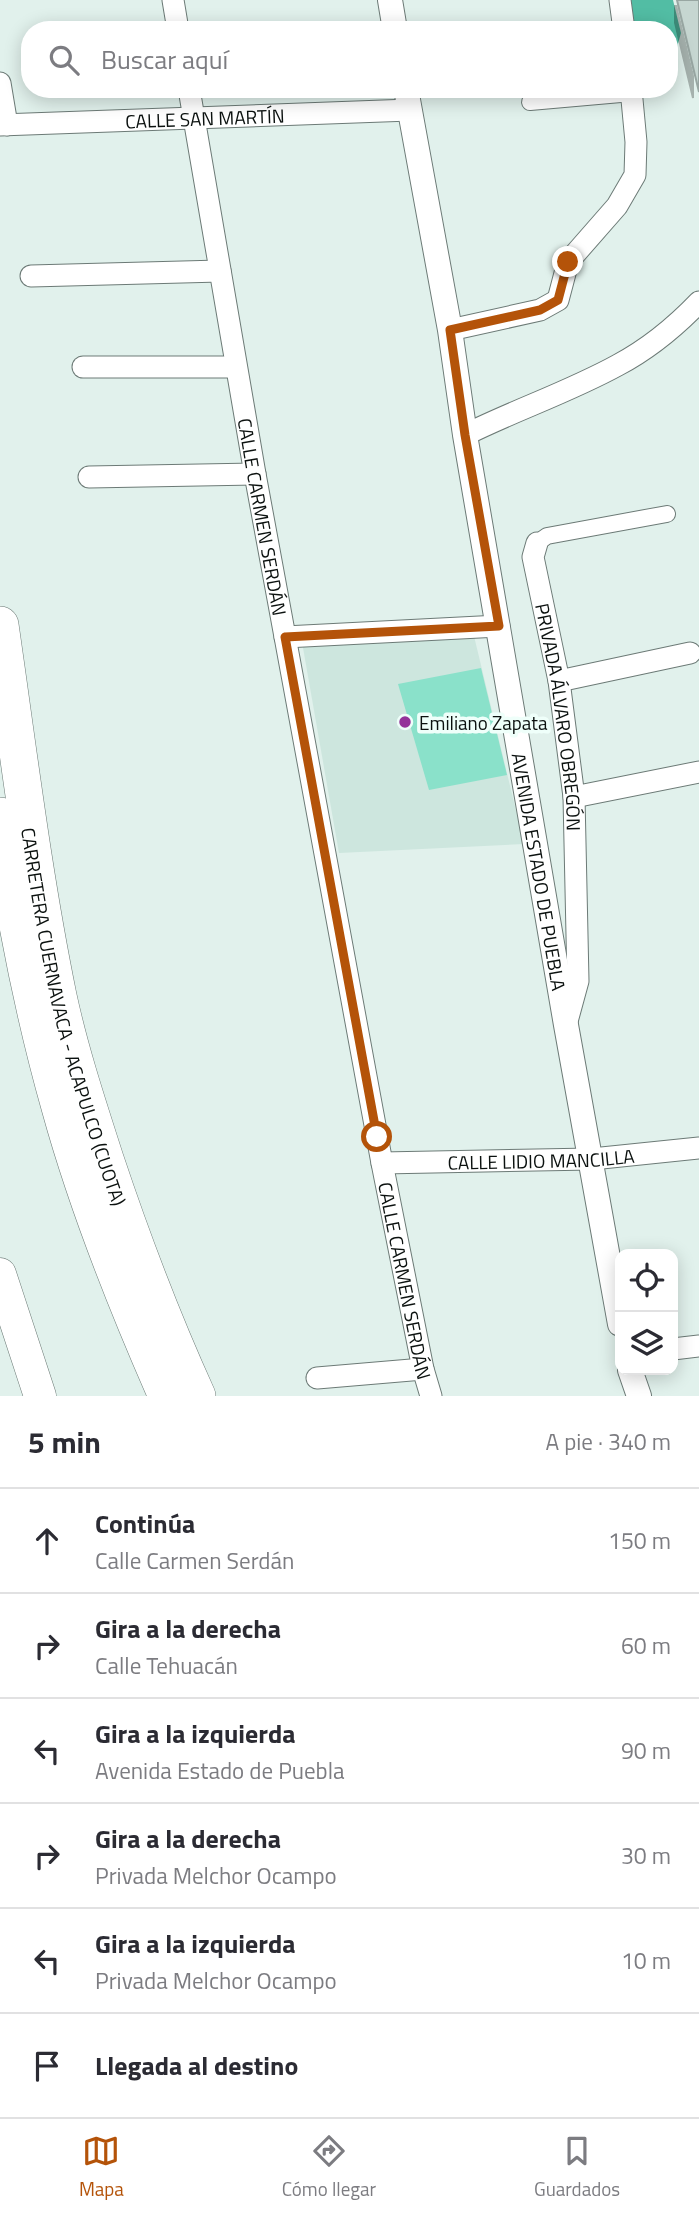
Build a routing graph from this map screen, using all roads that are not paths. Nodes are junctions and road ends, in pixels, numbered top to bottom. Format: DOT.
graph roads {
  1 [pos="173,0"];
  2 [pos="390,0"];
  3 [pos="620,0"];
  4 [pos="176,21"];
  5 [pos="394,21"];
  6 [pos="623,21"];
  7 [pos="0,83"];
  8 [pos="191,98"];
  9 [pos="567,98"];
  10 [pos="632,98"];
  11 [pos="408,99"];
  12 [pos="530,102"];
  13 [pos="194,117"];
  14 [pos="4,125"];
  15 [pos="220,271"];
  16 [pos="31,276"];
  17 [pos="699,302"];
  18 [pos="450,330"];
  19 [pos="83,367"];
  20 [pos="235,367"];
  21 [pos="465,435"];
  22 [pos="255,474"];
  23 [pos="89,477"];
  24 [pos="667,514"];
  25 [pos="537,542"];
  26 [pos="0,625"];
  27 [pos="499,626"];
  28 [pos="285,637"];
  29 [pos="690,653"];
  30 [pos="559,681"];
  31 [pos="699,772"];
  32 [pos="574,797"];
  33 [pos="0,816"];
  34 [pos="566,1025"];
  35 [pos="699,1148"];
  36 [pos="592,1159"];
  37 [pos="382,1163"];
  38 [pos="0,1274"];
  39 [pos="618,1312"];
  40 [pos="699,1346"];
  41 [pos="678,1348"];
  42 [pos="423,1369"];
  43 [pos="632,1375"];
  44 [pos="317,1378"];
  45 [pos="40,1396"];
  46 [pos="167,1396"];
  47 [pos="197,1396"];
  48 [pos="430,1396"];
  49 [pos="639,1396"];
  1 -- 4 [label="street"];
  2 -- 5 [label="street"];
  3 -- 6 [label="street"];
  7 -- 14 [label="street"];
  8 -- 13 [label="street, CALLE CARMEN SERDÁN"];
  9 -- 12 [label="street"];
  10 -- 18 [label="street"];
  11 -- 13 [label="street, CALLE SAN MARTÍN"];
  11 -- 18 [label="street, AVENIDA ESTADO DE PUEBLA"];
  13 -- 14 [label="street, CALLE SAN MARTÍN"];
  13 -- 15 [label="street, CALLE CARMEN SERDÁN"];
  15 -- 16 [label="street"];
  15 -- 20 [label="street, CALLE CARMEN SERDÁN"];
  17 -- 21 [label="street"];
  18 -- 21 [label="street, AVENIDA ESTADO DE PUEBLA"];
  19 -- 20 [label="street"];
  20 -- 22 [label="street, CALLE CARMEN SERDÁN"];
  21 -- 27 [label="street, AVENIDA ESTADO DE PUEBLA"];
  22 -- 23 [label="street"];
  22 -- 28 [label="street, CALLE CARMEN SERDÁN"];
  24 -- 25 [label="street, PRIVADA ÁLVARO OBREGÓN"];
  25 -- 30 [label="street, PRIVADA ÁLVARO OBREGÓN"];
  26 -- 47 [label="highway, CARRETERA CUERNAVACA - ACAPULCO (CUOTA)"];
  27 -- 28 [label="street"];
  27 -- 34 [label="street, AVENIDA ESTADO DE PUEBLA"];
  28 -- 37 [label="street, CALLE CARMEN SERDÁN"];
  29 -- 30 [label="street"];
  30 -- 32 [label="street, PRIVADA ÁLVARO OBREGÓN"];
  31 -- 32 [label="street"];
  32 -- 34 [label="street, PRIVADA ÁLVARO OBREGÓN"];
  33 -- 46 [label="highway, CARRETERA CUERNAVACA - ACAPULCO (CUOTA)"];
  34 -- 36 [label="street, AVENIDA ESTADO DE PUEBLA"];
  35 -- 36 [label="street, CALLE LIDIO MANCILLA"];
  36 -- 37 [label="street, CALLE LIDIO MANCILLA"];
  36 -- 39 [label="street, AVENIDA ESTADO DE PUEBLA"];
  37 -- 42 [label="street, CALLE CARMEN SERDÁN"];
  38 -- 45 [label="main road"];
  40 -- 41 [label="street"];
  42 -- 44 [label="street"];
  42 -- 48 [label="street, CALLE CARMEN SERDÁN"];
  43 -- 49 [label="street"];
}
